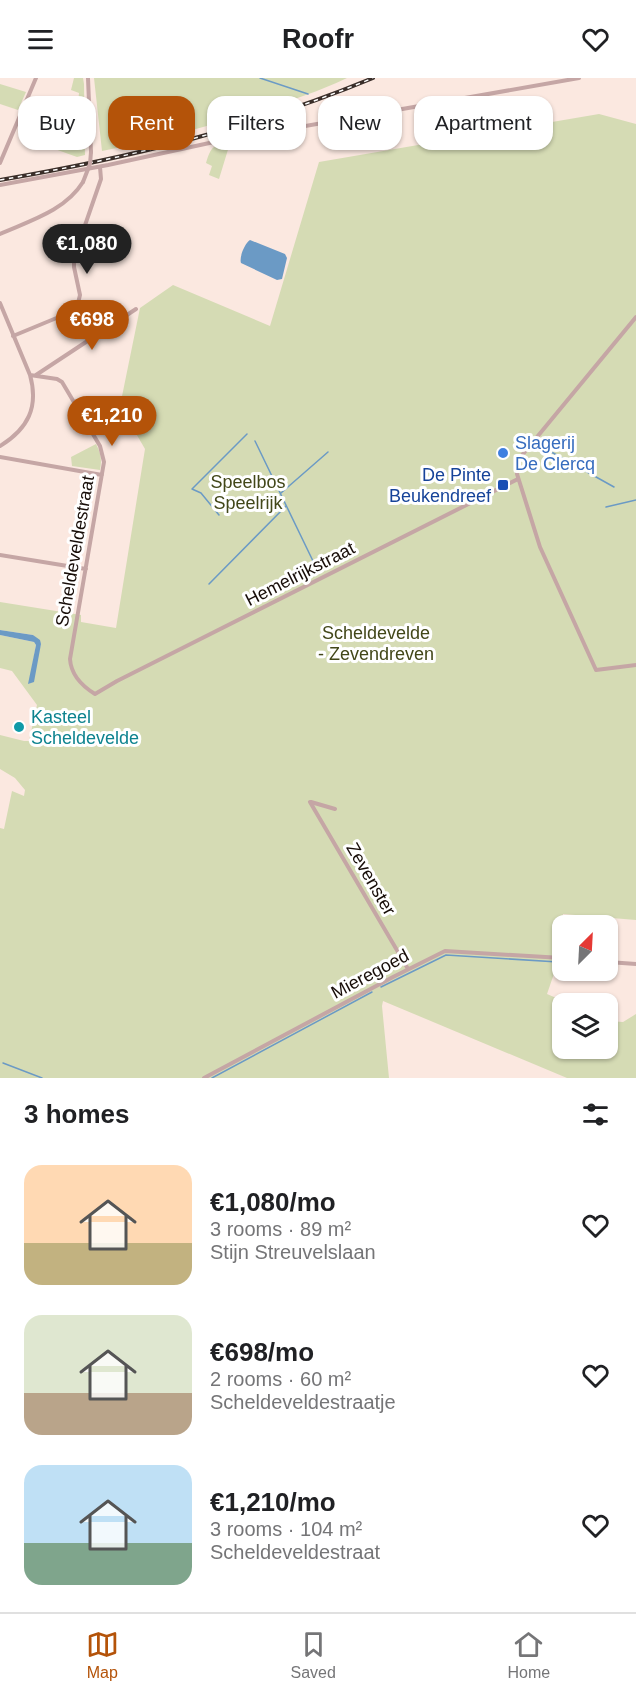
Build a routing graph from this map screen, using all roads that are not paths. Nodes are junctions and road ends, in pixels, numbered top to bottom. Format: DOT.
graph roads {
  1 [pos="36,78"];
  2 [pos="88,78"];
  3 [pos="579,78"];
  4 [pos="0,163"];
  5 [pos="100,167"];
  6 [pos="0,185"];
  7 [pos="0,234"];
  8 [pos="0,303"];
  9 [pos="136,309"];
  10 [pos="636,317"];
  11 [pos="14,336"];
  12 [pos="33,375"];
  13 [pos="0,446"];
  14 [pos="0,457"];
  15 [pos="102,475"];
  16 [pos="518,479"];
  17 [pos="0,555"];
  18 [pos="86,569"];
  19 [pos="636,665"];
  20 [pos="95,694"];
  21 [pos="334,809"];
  22 [pos="552,957"];
  23 [pos="618,963"];
  24 [pos="636,964"];
  25 [pos="408,969"];
  26 [pos="204,1078"];
  1 -- 4 [label="street"];
  2 -- 7 [label="street, bridge"];
  3 -- 5 [label="street"];
  5 -- 6 [label="street"];
  5 -- 11 [label="street"];
  8 -- 11 [label="street"];
  9 -- 12 [label="street"];
  10 -- 16 [label="street"];
  11 -- 12 [label="street"];
  12 -- 13 [label="street"];
  12 -- 15 [label="street, Scheldeveldestraat"];
  14 -- 15 [label="street"];
  15 -- 18 [label="street, Scheldeveldestraat"];
  16 -- 19 [label="street"];
  16 -- 20 [label="street, Hemelrijkstraat"];
  17 -- 18 [label="street"];
  18 -- 20 [label="street, Scheldeveldestraat"];
  21 -- 25 [label="street, Zevenster"];
  22 -- 25 [label="street, Mieregoed"];
  23 -- 24 [label="street"];
  25 -- 26 [label="street, Mieregoed"];
}
